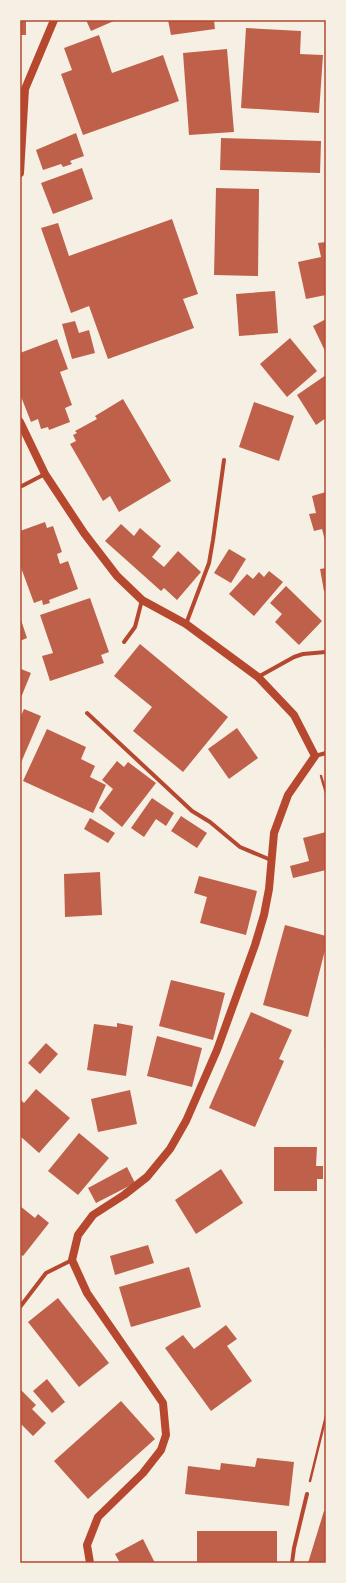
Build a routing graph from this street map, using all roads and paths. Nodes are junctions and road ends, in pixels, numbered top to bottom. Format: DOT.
graph roads {
  1 [pos="54,20"];
  2 [pos="22,88"];
  3 [pos="20,173"];
  4 [pos="20,422"];
  5 [pos="224,460"];
  6 [pos="45,474"];
  7 [pos="20,487"];
  8 [pos="142,600"];
  9 [pos="186,624"];
  10 [pos="124,642"];
  11 [pos="326,652"];
  12 [pos="258,678"];
  13 [pos="87,713"];
  14 [pos="326,753"];
  15 [pos="315,756"];
  16 [pos="272,860"];
  17 [pos="326,1039"];
  18 [pos="326,1047"];
  19 [pos="72,1260"];
  20 [pos="20,1308"];
  21 [pos="326,1416"];
  22 [pos="307,1494"];
  23 [pos="90,1563"];
  24 [pos="292,1563"];
  1 -- 2 [label="main road"];
  2 -- 3 [label="main road"];
  4 -- 6 [label="main road"];
  5 -- 9 [label="street"];
  6 -- 7 [label="street"];
  6 -- 8 [label="main road"];
  8 -- 9 [label="main road"];
  8 -- 10 [label="street"];
  9 -- 12 [label="main road"];
  11 -- 12 [label="street"];
  12 -- 15 [label="main road"];
  13 -- 16 [label="street"];
  14 -- 15 [label="street"];
  15 -- 16 [label="main road"];
  16 -- 19 [label="main road"];
  17 -- 18 [label="path"];
  19 -- 20 [label="street"];
  19 -- 23 [label="main road"];
  21 -- 22 [label="path"];
  22 -- 24 [label="street"];
}
